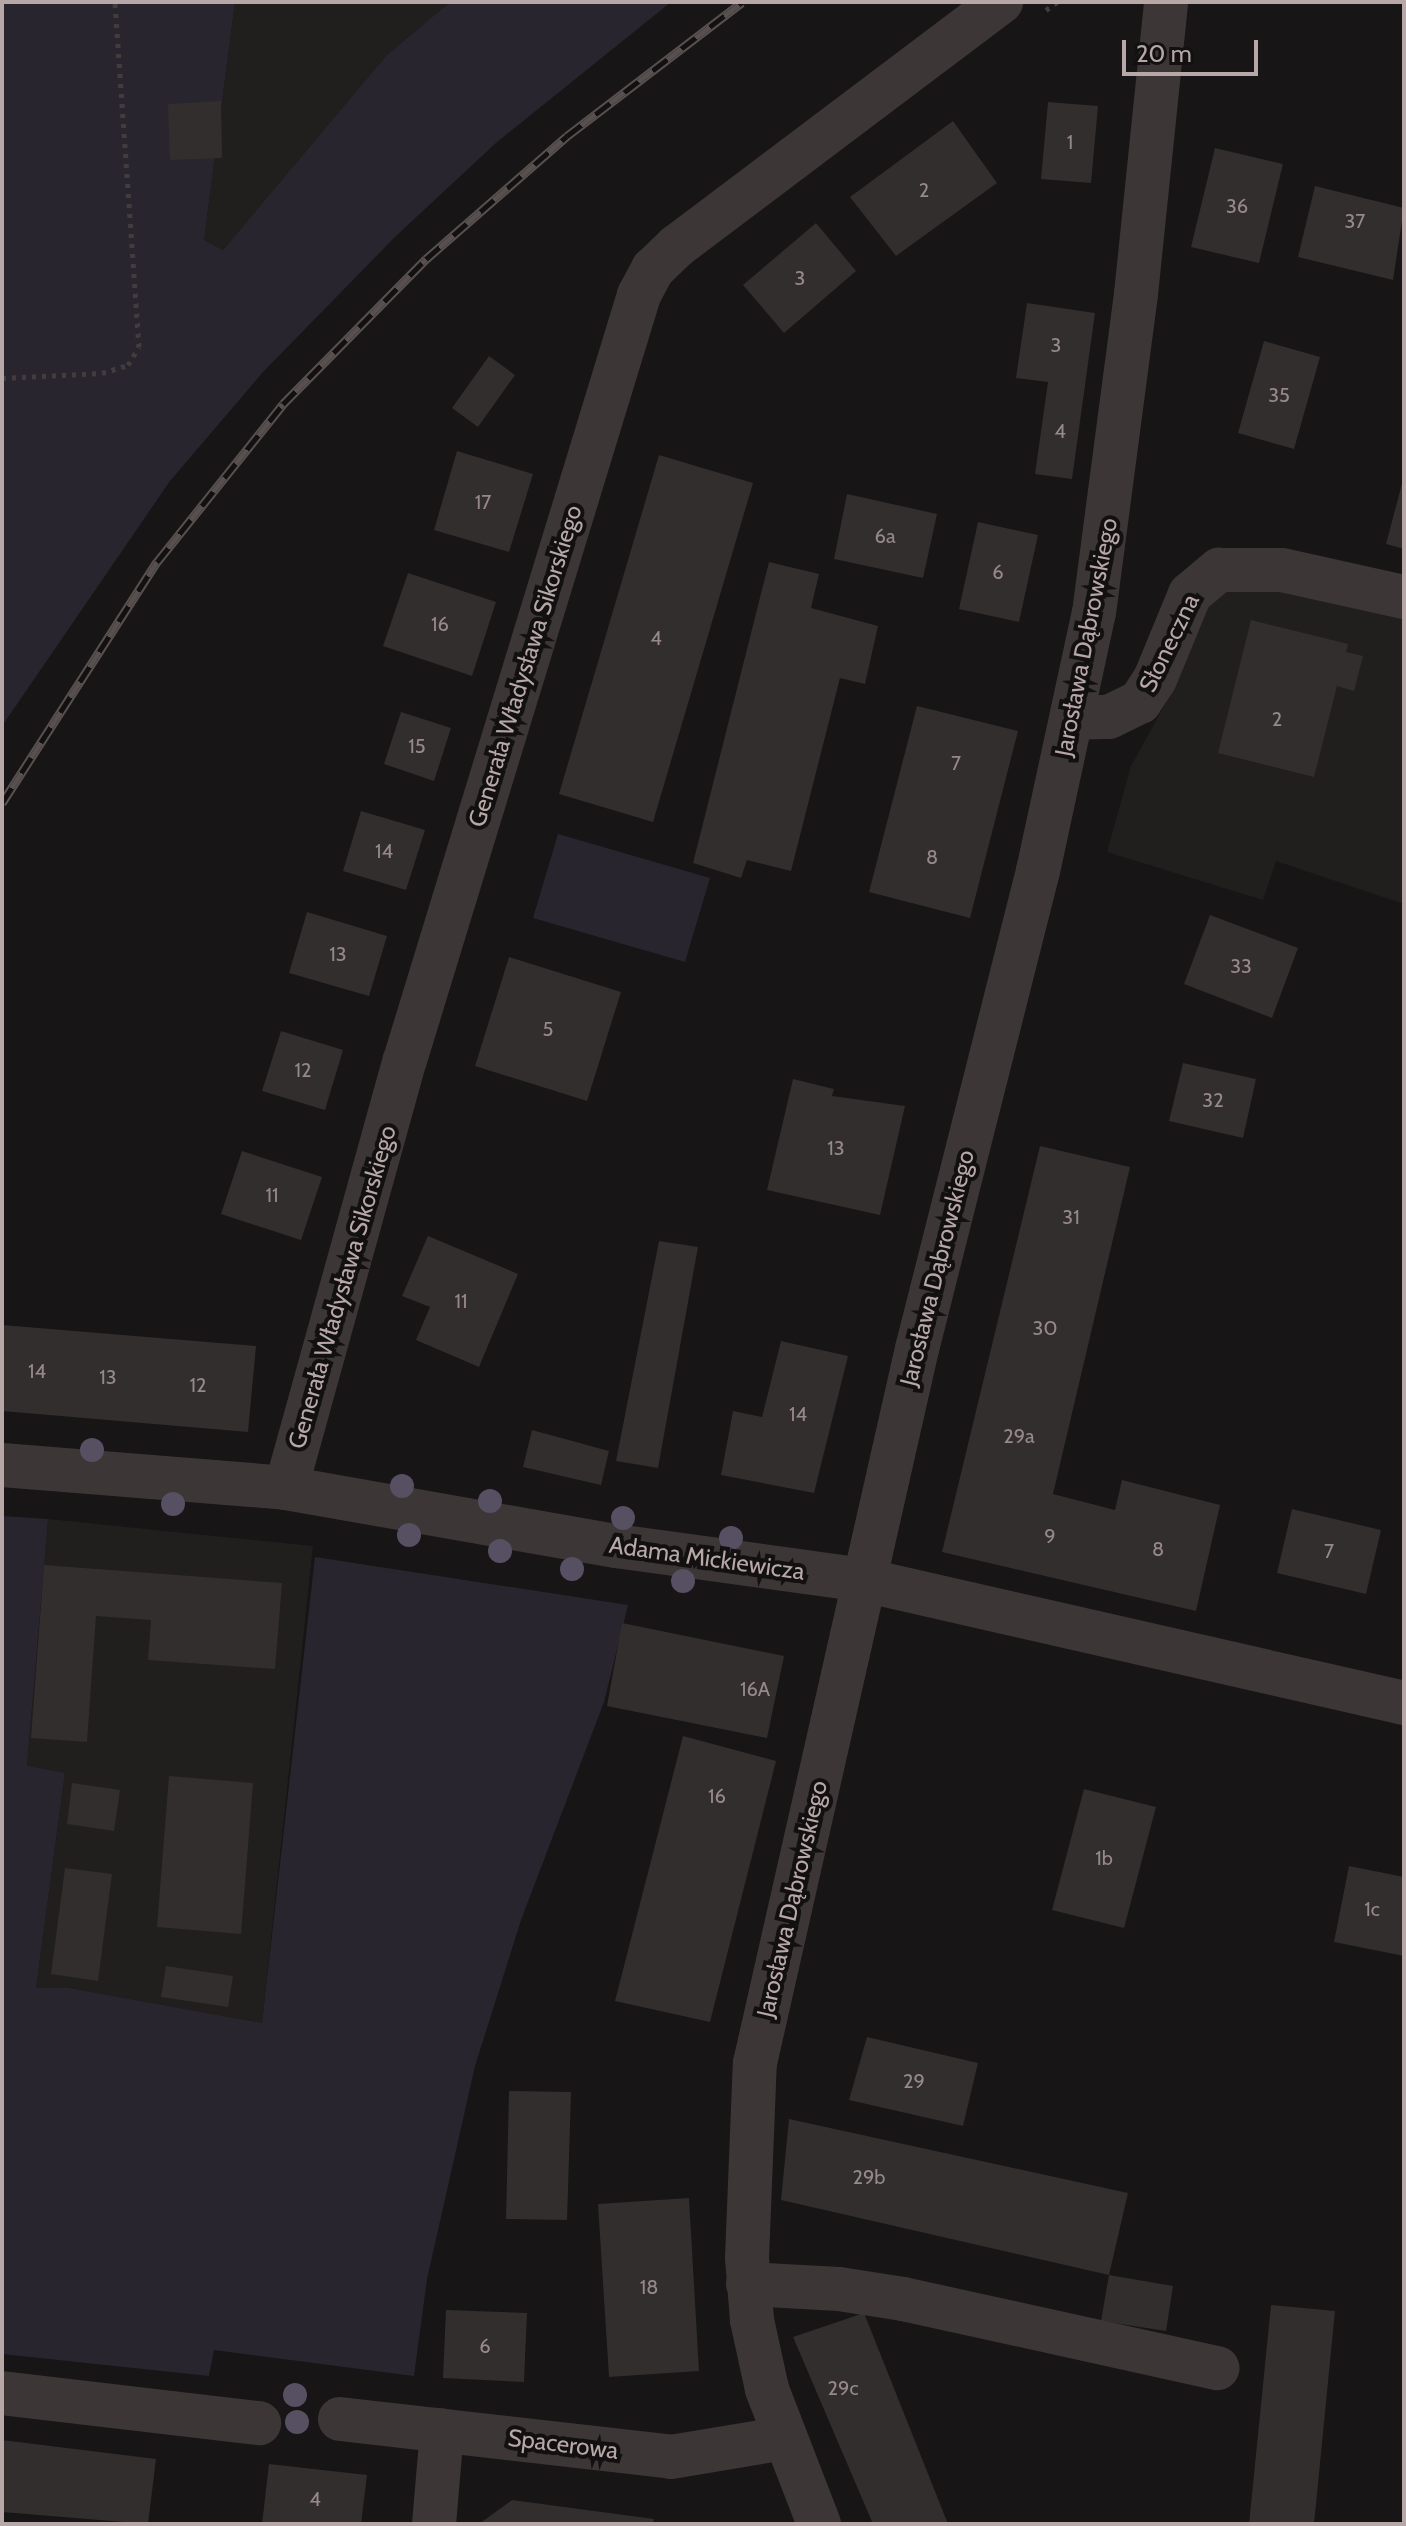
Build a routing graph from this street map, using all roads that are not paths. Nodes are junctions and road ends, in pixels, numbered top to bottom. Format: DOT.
graph roads {
  1 [pos="1166,2"];
  2 [pos="1017,11"];
  3 [pos="1404,597"];
  4 [pos="1072,718"];
  5 [pos="2,1465"];
  6 [pos="286,1488"];
  7 [pos="864,1580"];
  8 [pos="1404,1703"];
  9 [pos="748,2284"];
  10 [pos="1218,2368"];
  11 [pos="2,2393"];
  12 [pos="340,2419"];
  13 [pos="259,2423"];
  14 [pos="442,2430"];
  15 [pos="785,2438"];
  16 [pos="434,2524"];
  17 [pos="819,2524"];
  1 -- 4 [label="street, Jarosława Dąbrowskiego"];
  2 -- 6 [label="street, Generała Władysława Sikorskiego"];
  3 -- 4 [label="street, Słoneczna"];
  4 -- 7 [label="street, Jarosława Dąbrowskiego"];
  5 -- 6 [label="street, Adama Mickiewicza"];
  6 -- 7 [label="street, Adama Mickiewicza"];
  7 -- 8 [label="street, Adama Mickiewicza"];
  7 -- 9 [label="street, Jarosława Dąbrowskiego"];
  9 -- 10 [label="street"];
  9 -- 15 [label="street, Jarosława Dąbrowskiego"];
  11 -- 13 [label="street"];
  12 -- 14 [label="street, Spacerowa"];
  14 -- 15 [label="street, Spacerowa"];
  14 -- 16 [label="street"];
  15 -- 17 [label="street, Jarosława Dąbrowskiego"];
}
